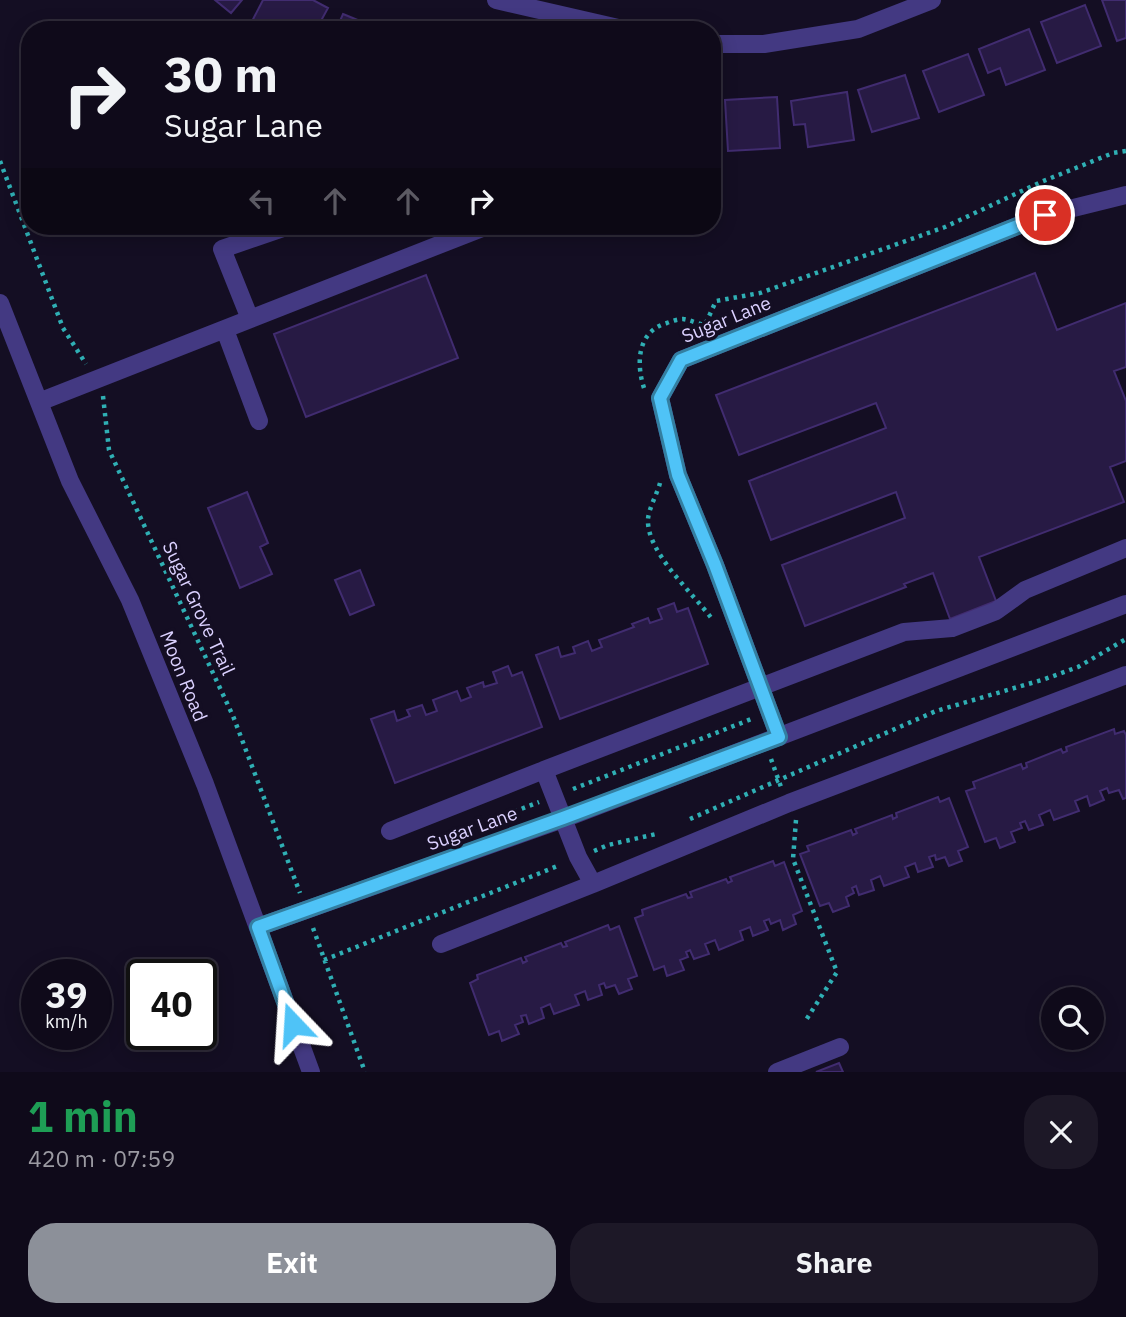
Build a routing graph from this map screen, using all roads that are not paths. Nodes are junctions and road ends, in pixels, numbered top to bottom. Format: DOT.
graph roads {
  1 [pos="496,0"];
  2 [pos="932,0"];
  3 [pos="587,21"];
  4 [pos="721,44"];
  5 [pos="1126,195"];
  6 [pos="263,235"];
  7 [pos="464,235"];
  8 [pos="0,303"];
  9 [pos="250,319"];
  10 [pos="225,330"];
  11 [pos="39,402"];
  12 [pos="258,421"];
  13 [pos="1126,548"];
  14 [pos="1126,604"];
  15 [pos="1126,674"];
  16 [pos="753,690"];
  17 [pos="772,739"];
  18 [pos="544,770"];
  19 [pos="563,818"];
  20 [pos="390,831"];
  21 [pos="593,884"];
  22 [pos="258,927"];
  23 [pos="441,944"];
  24 [pos="840,1047"];
  25 [pos="311,1072"];
  26 [pos="777,1072"];
  1 -- 3 [label="street"];
  2 -- 4 [label="street"];
  5 -- 16 [label="street, Sugar Lane"];
  6 -- 9 [label="street"];
  7 -- 9 [label="street"];
  8 -- 11 [label="street, Moon Road"];
  9 -- 10 [label="street"];
  10 -- 11 [label="street"];
  10 -- 12 [label="street"];
  11 -- 22 [label="street, Moon Road"];
  13 -- 16 [label="street"];
  14 -- 17 [label="street, Sugar Lane"];
  15 -- 21 [label="street"];
  16 -- 17 [label="street, Sugar Lane"];
  16 -- 18 [label="street"];
  17 -- 19 [label="street, Sugar Lane"];
  18 -- 19 [label="street"];
  18 -- 20 [label="street"];
  19 -- 21 [label="street"];
  19 -- 22 [label="street, Sugar Lane"];
  21 -- 23 [label="street"];
  22 -- 25 [label="street, Moon Road"];
  24 -- 26 [label="street"];
}
